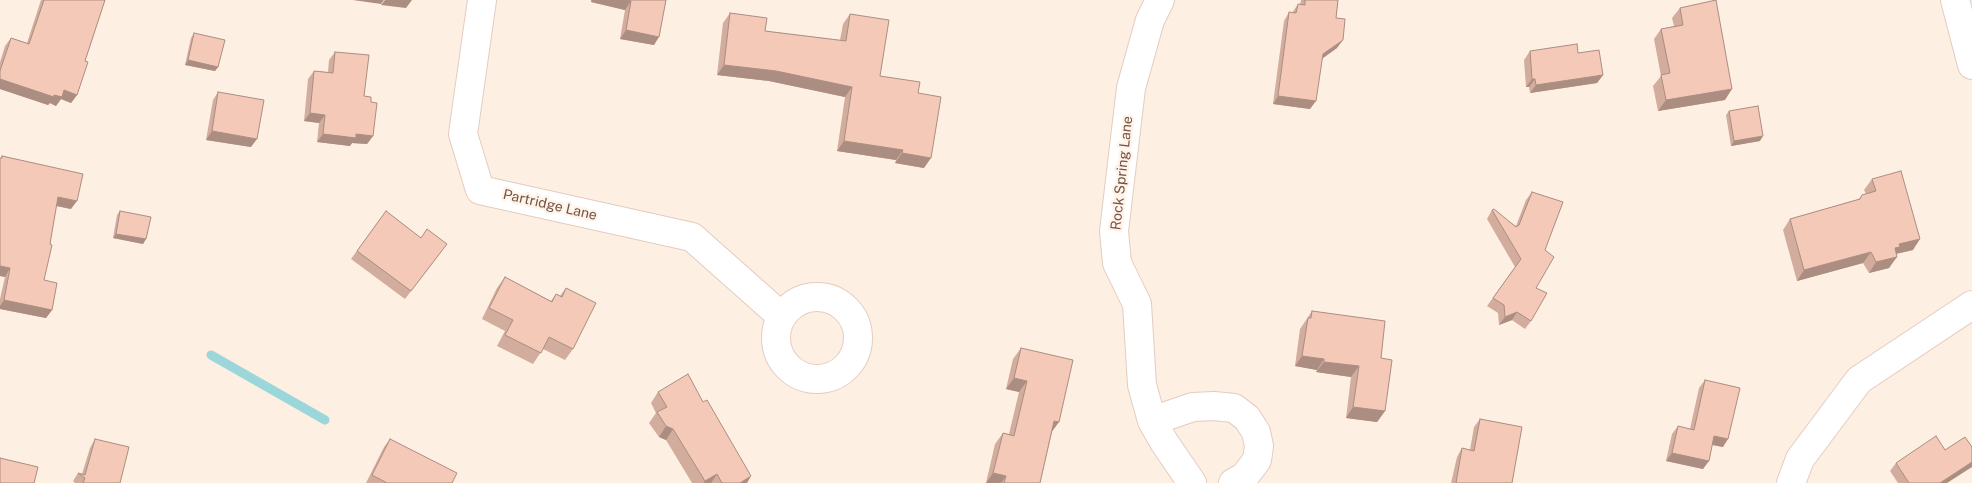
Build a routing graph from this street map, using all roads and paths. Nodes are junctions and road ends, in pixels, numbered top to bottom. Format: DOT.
graph roads {
  1 [pos="482,0"];
  2 [pos="1160,0"];
  3 [pos="1955,0"];
  4 [pos="1972,65"];
  5 [pos="1972,304"];
  6 [pos="781,316"];
  7 [pos="1152,421"];
  8 [pos="1192,483"];
  9 [pos="1233,483"];
  10 [pos="1791,483"];
  1 -- 6 [label="street, Partridge Lane"];
  2 -- 7 [label="street, Rock Spring Lane"];
  3 -- 4 [label="street"];
  5 -- 10 [label="street"];
  7 -- 8 [label="street, Rock Spring Lane"];
  7 -- 9 [label="street"];
}
